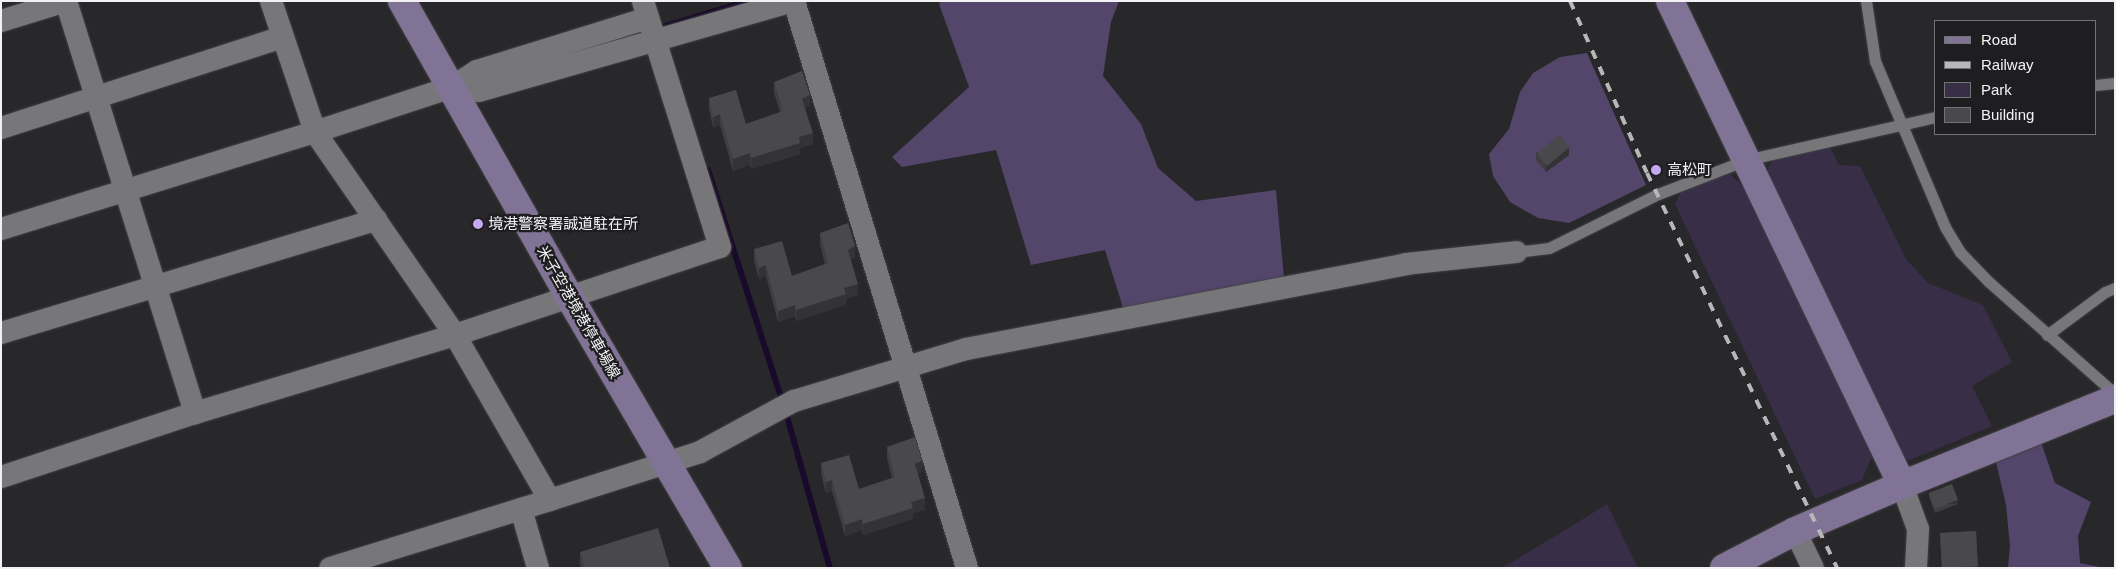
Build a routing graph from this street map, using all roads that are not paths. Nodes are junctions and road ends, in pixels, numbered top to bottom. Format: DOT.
graph roads {
  1 [pos="66,1"];
  2 [pos="271,1"];
  3 [pos="402,1"];
  4 [pos="793,1"];
  5 [pos="1670,1"];
  6 [pos="1866,1"];
  7 [pos="645,10"];
  8 [pos="1,21"];
  9 [pos="283,37"];
  10 [pos="655,40"];
  11 [pos="2115,83"];
  12 [pos="2096,85"];
  13 [pos="452,86"];
  14 [pos="96,98"];
  15 [pos="1934,117"];
  16 [pos="1901,124"];
  17 [pos="1,128"];
  18 [pos="315,132"];
  19 [pos="1746,160"];
  20 [pos="125,191"];
  21 [pos="376,220"];
  22 [pos="1,229"];
  23 [pos="1516,252"];
  24 [pos="155,286"];
  25 [pos="2115,288"];
  26 [pos="570,298"];
  27 [pos="1,333"];
  28 [pos="455,334"];
  29 [pos="2047,334"];
  30 [pos="908,368"];
  31 [pos="2115,394"];
  32 [pos="2115,399"];
  33 [pos="195,413"];
  34 [pos="667,464"];
  35 [pos="1,477"];
  36 [pos="1902,485"];
  37 [pos="550,500"];
  38 [pos="521,509"];
  39 [pos="1795,531"];
  40 [pos="330,568"];
  41 [pos="538,568"];
  42 [pos="728,568"];
  43 [pos="967,568"];
  44 [pos="1724,568"];
  45 [pos="1813,568"];
  46 [pos="1916,568"];
  1 -- 8 [label="street"];
  1 -- 14 [label="street"];
  2 -- 9 [label="street"];
  3 -- 13 [label="street, 米子空港境港停車場線"];
  4 -- 10 [label="street"];
  4 -- 30 [label="street"];
  5 -- 19 [label="street"];
  6 -- 16 [label="lane"];
  7 -- 10 [label="street"];
  7 -- 13 [label="street"];
  9 -- 14 [label="street"];
  9 -- 18 [label="street"];
  10 -- 13 [label="street"];
  10 -- 26 [label="street"];
  11 -- 12 [label="lane"];
  13 -- 18 [label="street"];
  13 -- 26 [label="street, 米子空港境港停車場線"];
  14 -- 17 [label="street"];
  14 -- 20 [label="street"];
  15 -- 16 [label="lane"];
  16 -- 19 [label="lane"];
  16 -- 29 [label="lane"];
  18 -- 20 [label="street"];
  18 -- 21 [label="street"];
  19 -- 23 [label="lane"];
  19 -- 36 [label="street"];
  20 -- 22 [label="street"];
  20 -- 24 [label="street"];
  21 -- 24 [label="street"];
  21 -- 28 [label="street"];
  23 -- 30 [label="street"];
  24 -- 27 [label="street"];
  24 -- 33 [label="street"];
  25 -- 29 [label="lane"];
  26 -- 28 [label="street"];
  26 -- 34 [label="street, 米子空港境港停車場線"];
  28 -- 33 [label="street"];
  28 -- 37 [label="street"];
  29 -- 31 [label="lane"];
  30 -- 34 [label="street"];
  30 -- 43 [label="street"];
  32 -- 36 [label="street"];
  33 -- 35 [label="street"];
  34 -- 37 [label="street"];
  34 -- 42 [label="street, 米子空港境港停車場線"];
  36 -- 39 [label="street"];
  36 -- 46 [label="street"];
  37 -- 38 [label="street"];
  38 -- 40 [label="street"];
  38 -- 41 [label="street"];
  39 -- 44 [label="street"];
  39 -- 45 [label="street"];
}
